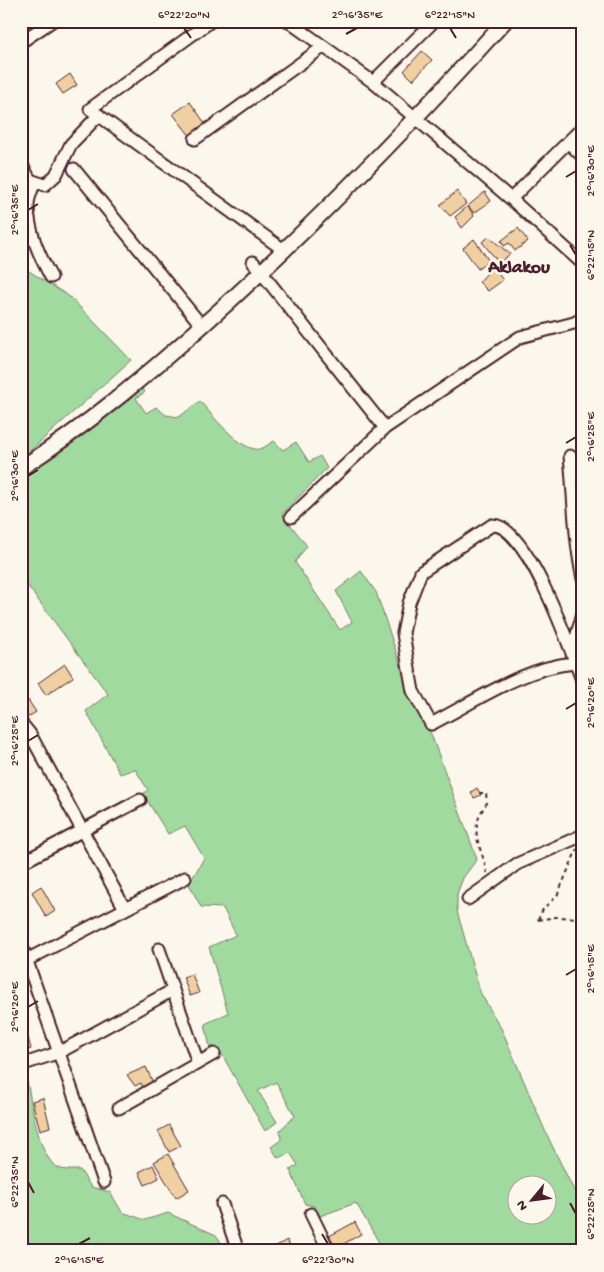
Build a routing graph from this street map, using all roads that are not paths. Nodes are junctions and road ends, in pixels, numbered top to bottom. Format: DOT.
graph roads {
  1 [pos="52,21"];
  2 [pos="211,21"];
  3 [pos="288,21"];
  4 [pos="434,21"];
  5 [pos="505,21"];
  6 [pos="21,42"];
  7 [pos="323,47"];
  8 [pos="373,82"];
  9 [pos="99,115"];
  10 [pos="416,118"];
  11 [pos="583,127"];
  12 [pos="195,139"];
  13 [pos="568,142"];
  14 [pos="583,157"];
  15 [pos="21,163"];
  16 [pos="74,169"];
  17 [pos="35,182"];
  18 [pos="511,199"];
  19 [pos="284,251"];
  20 [pos="583,264"];
  21 [pos="258,267"];
  22 [pos="51,277"];
  23 [pos="583,318"];
  24 [pos="202,326"];
  25 [pos="385,428"];
  26 [pos="21,468"];
  27 [pos="583,469"];
  28 [pos="291,517"];
  29 [pos="583,579"];
  30 [pos="583,613"];
  31 [pos="573,657"];
  32 [pos="583,683"];
  33 [pos="21,723"];
  34 [pos="140,800"];
  35 [pos="82,831"];
  36 [pos="581,839"];
  37 [pos="21,863"];
  38 [pos="185,878"];
  39 [pos="468,899"];
  40 [pos="125,909"];
  41 [pos="21,944"];
  42 [pos="159,949"];
  43 [pos="24,962"];
  44 [pos="173,990"];
  45 [pos="60,1052"];
  46 [pos="214,1054"];
  47 [pos="198,1063"];
  48 [pos="21,1065"];
  49 [pos="119,1108"];
  50 [pos="104,1182"];
  51 [pos="222,1204"];
  52 [pos="311,1214"];
  53 [pos="238,1251"];
  54 [pos="329,1251"];
  1 -- 6 [label="street"];
  2 -- 9 [label="street"];
  3 -- 7 [label="street"];
  4 -- 8 [label="street"];
  5 -- 10 [label="street"];
  7 -- 8 [label="street"];
  7 -- 12 [label="street"];
  8 -- 10 [label="street"];
  9 -- 17 [label="street"];
  9 -- 19 [label="street"];
  10 -- 18 [label="street"];
  10 -- 19 [label="street"];
  11 -- 13 [label="street"];
  13 -- 14 [label="street"];
  13 -- 18 [label="street"];
  15 -- 17 [label="street"];
  16 -- 24 [label="street"];
  17 -- 22 [label="street"];
  18 -- 20 [label="street"];
  19 -- 21 [label="street"];
  21 -- 24 [label="street"];
  21 -- 25 [label="street"];
  23 -- 25 [label="street"];
  24 -- 26 [label="street"];
  25 -- 28 [label="street"];
  27 -- 29 [label="street"];
  30 -- 31 [label="street"];
  31 -- 31 [label="street"];
  31 -- 32 [label="street"];
  33 -- 35 [label="street"];
  34 -- 35 [label="street"];
  35 -- 37 [label="street"];
  35 -- 40 [label="street"];
  36 -- 39 [label="street"];
  38 -- 40 [label="street"];
  40 -- 43 [label="street"];
  41 -- 43 [label="street"];
  42 -- 44 [label="street"];
  43 -- 45 [label="street"];
  44 -- 45 [label="street"];
  44 -- 47 [label="street"];
  45 -- 48 [label="street"];
  45 -- 50 [label="street"];
  46 -- 47 [label="street"];
  47 -- 49 [label="street"];
  51 -- 53 [label="street"];
  52 -- 54 [label="street"];
}
